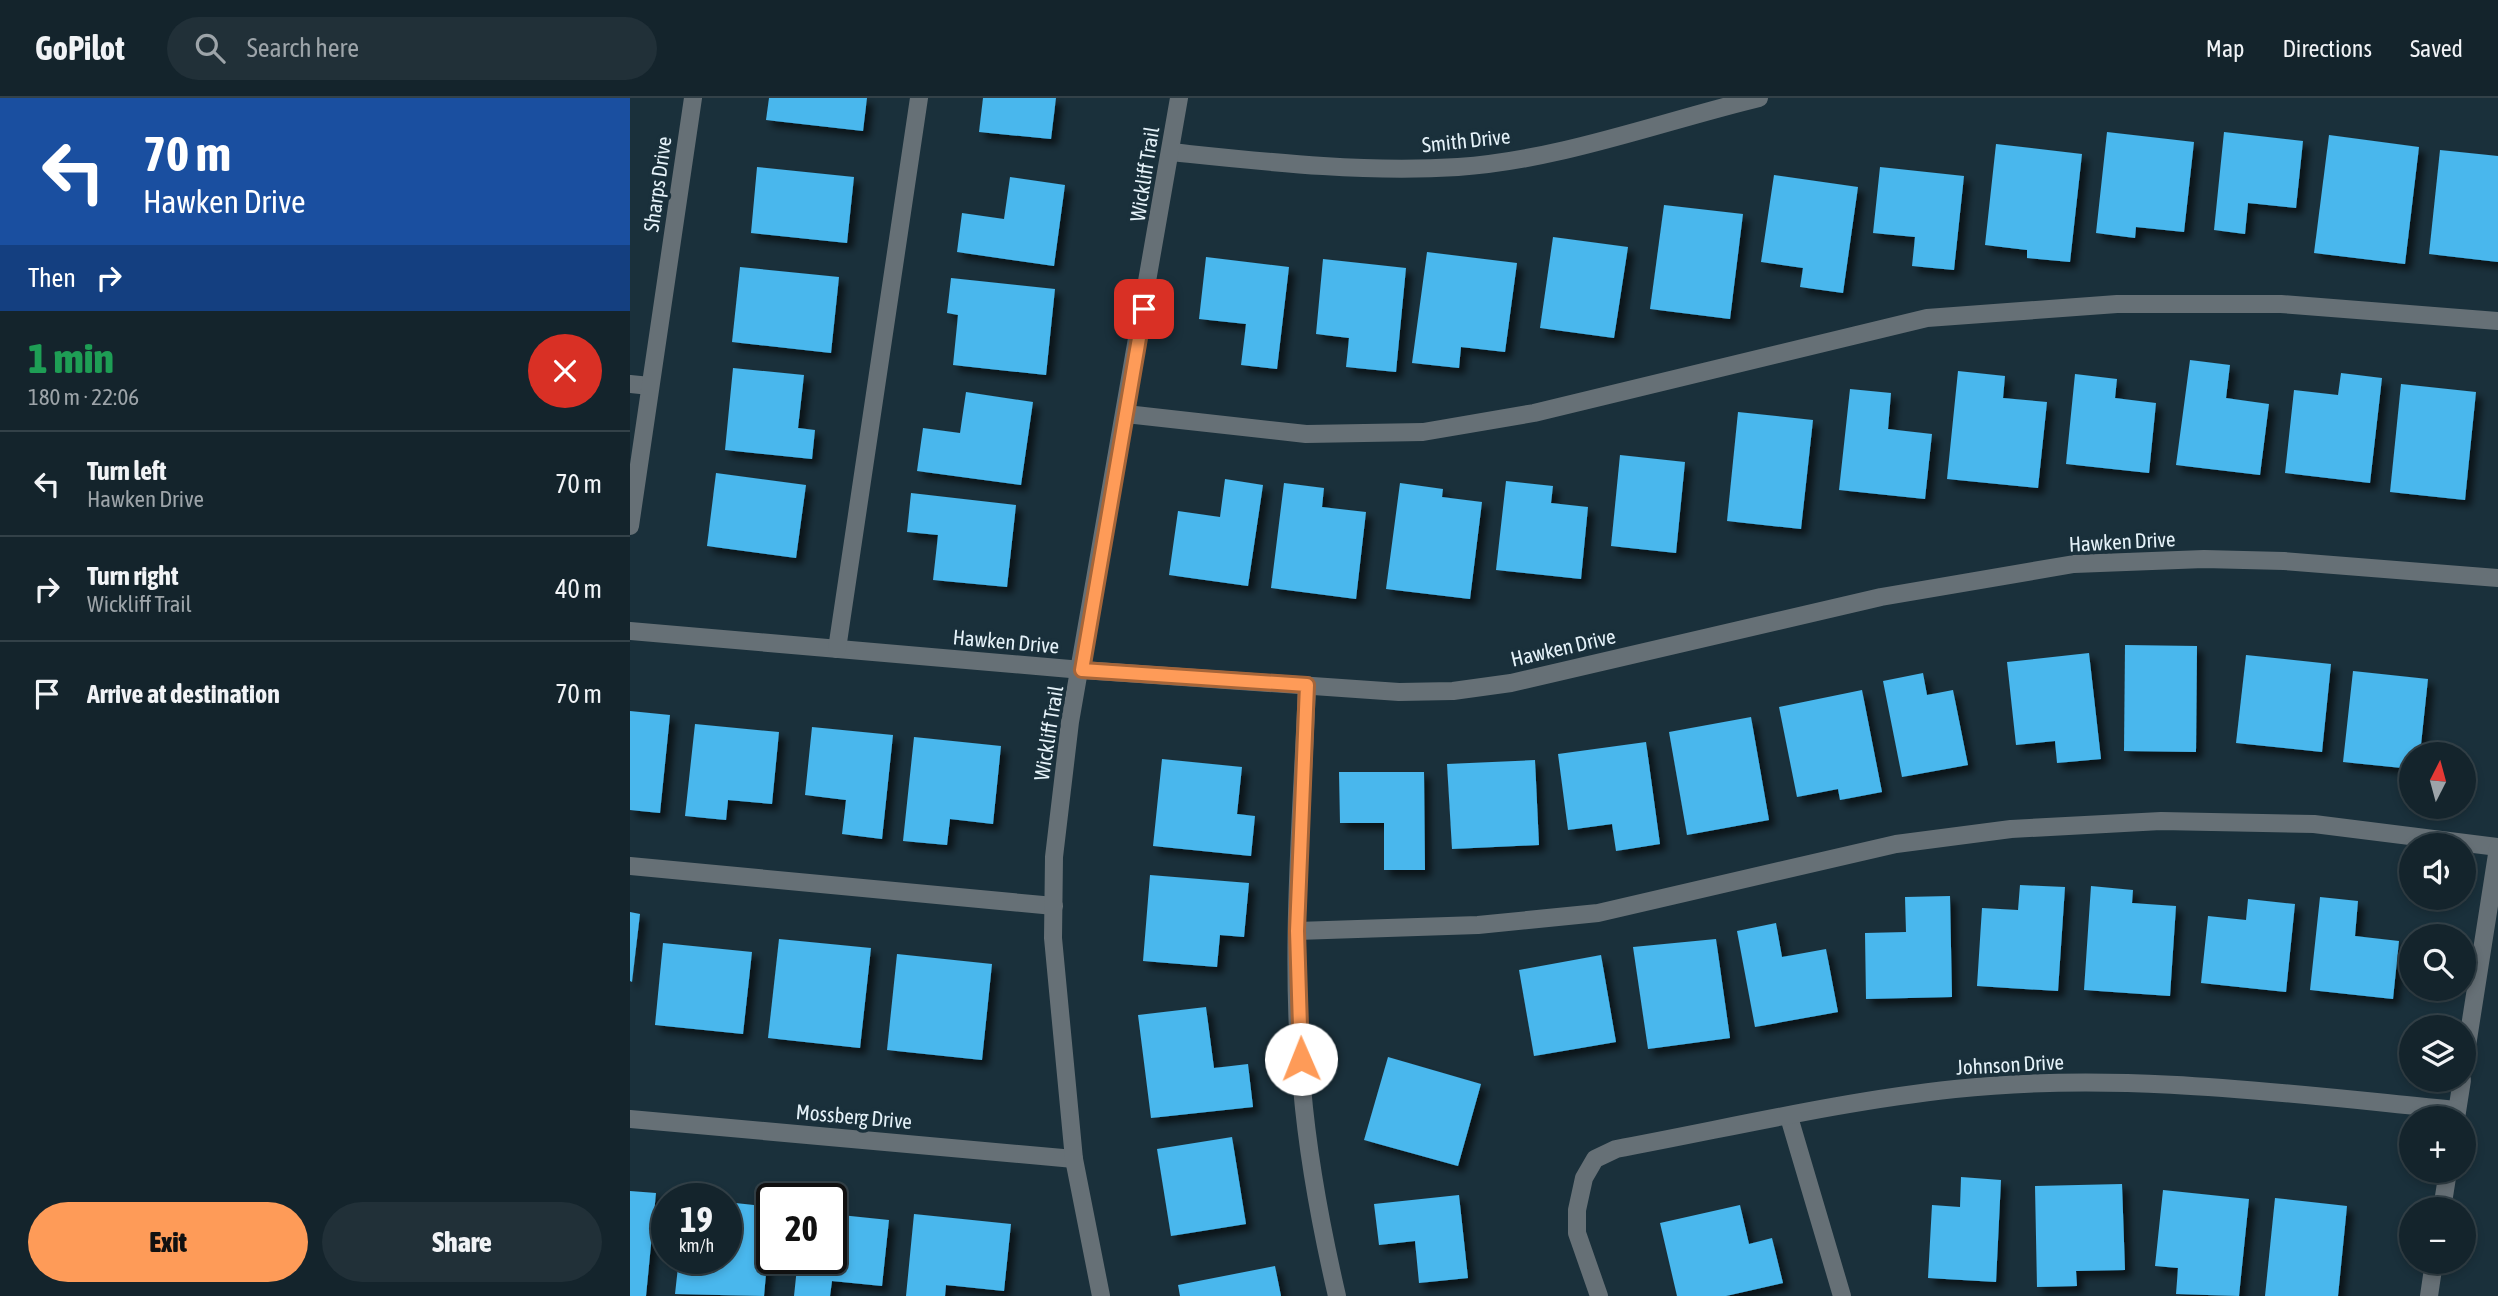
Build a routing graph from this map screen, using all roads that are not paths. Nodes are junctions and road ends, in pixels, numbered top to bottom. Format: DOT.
graph roads {
  1 [pos="693,98"];
  2 [pos="919,98"];
  3 [pos="1179,98"];
  4 [pos="1759,98"];
  5 [pos="1171,152"];
  6 [pos="2498,321"];
  7 [pos="630,384"];
  8 [pos="650,386"];
  9 [pos="1126,414"];
  10 [pos="630,526"];
  11 [pos="2498,578"];
  12 [pos="630,631"];
  13 [pos="837,649"];
  14 [pos="1082,670"];
  15 [pos="1307,685"];
  16 [pos="2498,847"];
  17 [pos="630,866"];
  18 [pos="1054,906"];
  19 [pos="1297,931"];
  20 [pos="2472,1015"];
  21 [pos="2399,1107"];
  22 [pos="1789,1117"];
  23 [pos="630,1118"];
  24 [pos="1074,1158"];
  25 [pos="2432,1274"];
  26 [pos="1101,1296"];
  27 [pos="1337,1296"];
  28 [pos="1599,1296"];
  29 [pos="1842,1296"];
  30 [pos="2429,1296"];
  1 -- 8 [label="street, Sharps Drive"];
  2 -- 13 [label="street"];
  3 -- 5 [label="street, Wickliff Trail"];
  4 -- 5 [label="street, Smith Drive"];
  5 -- 9 [label="street, Wickliff Trail"];
  6 -- 9 [label="street"];
  7 -- 8 [label="street"];
  8 -- 10 [label="street, Sharps Drive"];
  9 -- 14 [label="street, Wickliff Trail"];
  11 -- 15 [label="street, Hawken Drive"];
  12 -- 13 [label="street, Hawken Drive"];
  13 -- 14 [label="street, Hawken Drive"];
  14 -- 15 [label="street, Hawken Drive"];
  14 -- 18 [label="street, Wickliff Trail"];
  15 -- 19 [label="street"];
  16 -- 19 [label="street"];
  16 -- 20 [label="street"];
  17 -- 18 [label="street"];
  18 -- 24 [label="street, Wickliff Trail"];
  19 -- 27 [label="street"];
  21 -- 22 [label="street, Johnson Drive"];
  22 -- 28 [label="street, Johnson Drive"];
  22 -- 29 [label="street"];
  23 -- 24 [label="street, Mossberg Drive"];
  24 -- 26 [label="street, Wickliff Trail"];
  25 -- 30 [label="street"];
}
